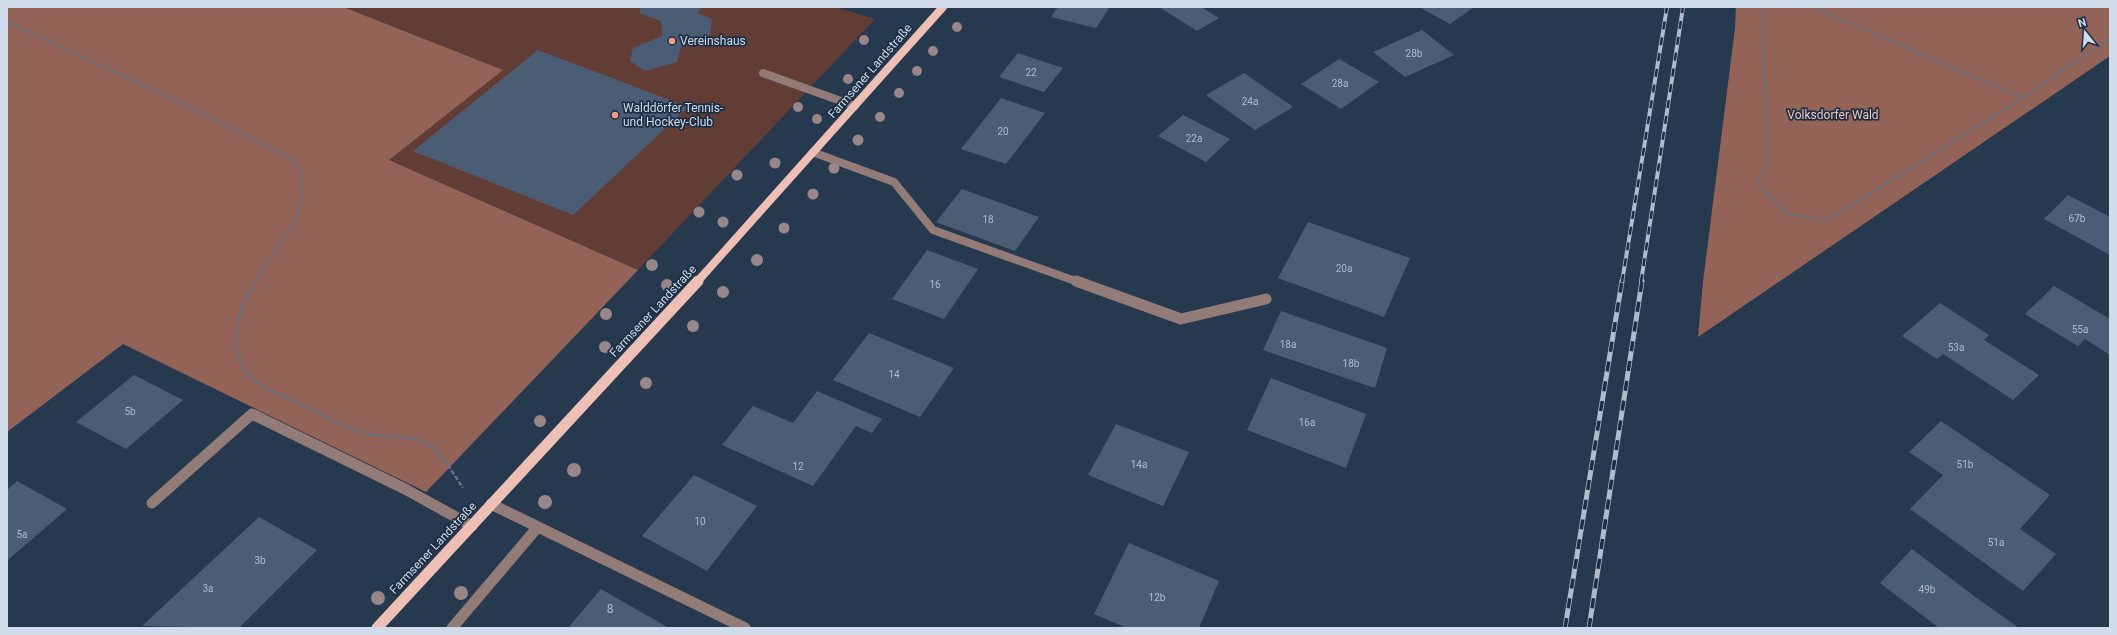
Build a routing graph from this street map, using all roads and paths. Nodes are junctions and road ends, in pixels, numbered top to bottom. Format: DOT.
graph roads {
  1 [pos="943,7"];
  2 [pos="1763,7"];
  3 [pos="1813,7"];
  4 [pos="7,22"];
  5 [pos="2110,38"];
  6 [pos="763,73"];
  7 [pos="2023,98"];
  8 [pos="855,106"];
  9 [pos="815,153"];
  10 [pos="1266,299"];
  11 [pos="152,503"];
  12 [pos="491,504"];
  13 [pos="472,526"];
  14 [pos="537,528"];
  15 [pos="377,628"];
  16 [pos="452,628"];
  17 [pos="745,628"];
  1 -- 8 [label="main road, Farmsener Landstraße"];
  2 -- 7 [label="path"];
  3 -- 7 [label="path"];
  4 -- 12 [label="path"];
  5 -- 7 [label="path"];
  6 -- 8 [label="lane"];
  8 -- 9 [label="main road, Farmsener Landstraße"];
  9 -- 10 [label="lane"];
  9 -- 12 [label="main road, Farmsener Landstraße"];
  11 -- 13 [label="lane"];
  12 -- 13 [label="main road, Farmsener Landstraße"];
  12 -- 14 [label="lane"];
  13 -- 15 [label="main road, Farmsener Landstraße"];
  14 -- 16 [label="lane"];
  14 -- 17 [label="lane"];
}
